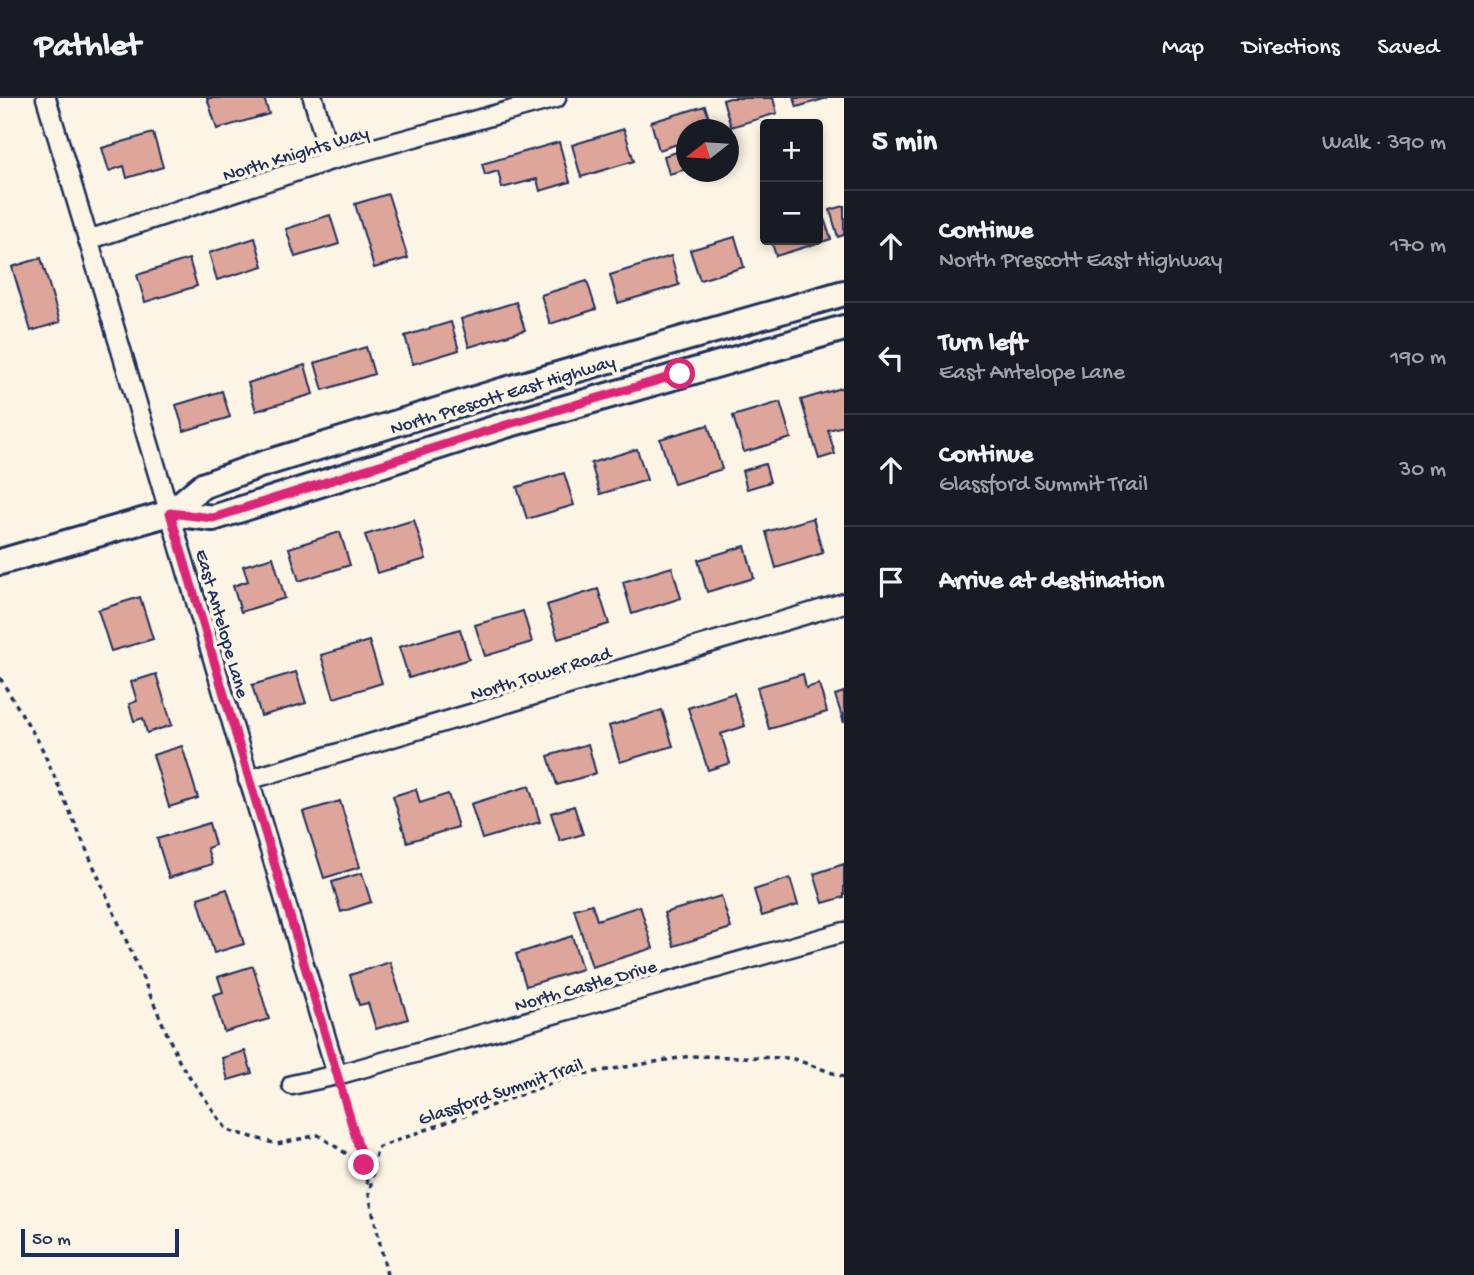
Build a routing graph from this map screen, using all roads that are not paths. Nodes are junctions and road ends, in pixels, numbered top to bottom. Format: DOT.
graph roads {
  1 [pos="46,98"];
  2 [pos="313,98"];
  3 [pos="556,98"];
  4 [pos="331,160"];
  5 [pos="88,240"];
  6 [pos="844,293"];
  7 [pos="844,328"];
  8 [pos="170,513"];
  9 [pos="0,562"];
  10 [pos="844,603"];
  11 [pos="248,780"];
  12 [pos="844,932"];
  13 [pos="337,1075"];
  14 [pos="292,1085"];
  1 -- 5 [label="street, East Antelope Lane"];
  2 -- 4 [label="street"];
  3 -- 4 [label="street, North Knights Way"];
  4 -- 5 [label="street, North Knights Way"];
  5 -- 8 [label="street, East Antelope Lane"];
  6 -- 8 [label="street, North Prescott East Highway"];
  7 -- 8 [label="street, North Prescott East Highway"];
  8 -- 9 [label="street, North Prescott East Highway"];
  8 -- 11 [label="street, East Antelope Lane"];
  10 -- 11 [label="street, North Tower Road"];
  11 -- 13 [label="street, East Antelope Lane"];
  12 -- 13 [label="street, North Castle Drive"];
  13 -- 14 [label="street"];
}
